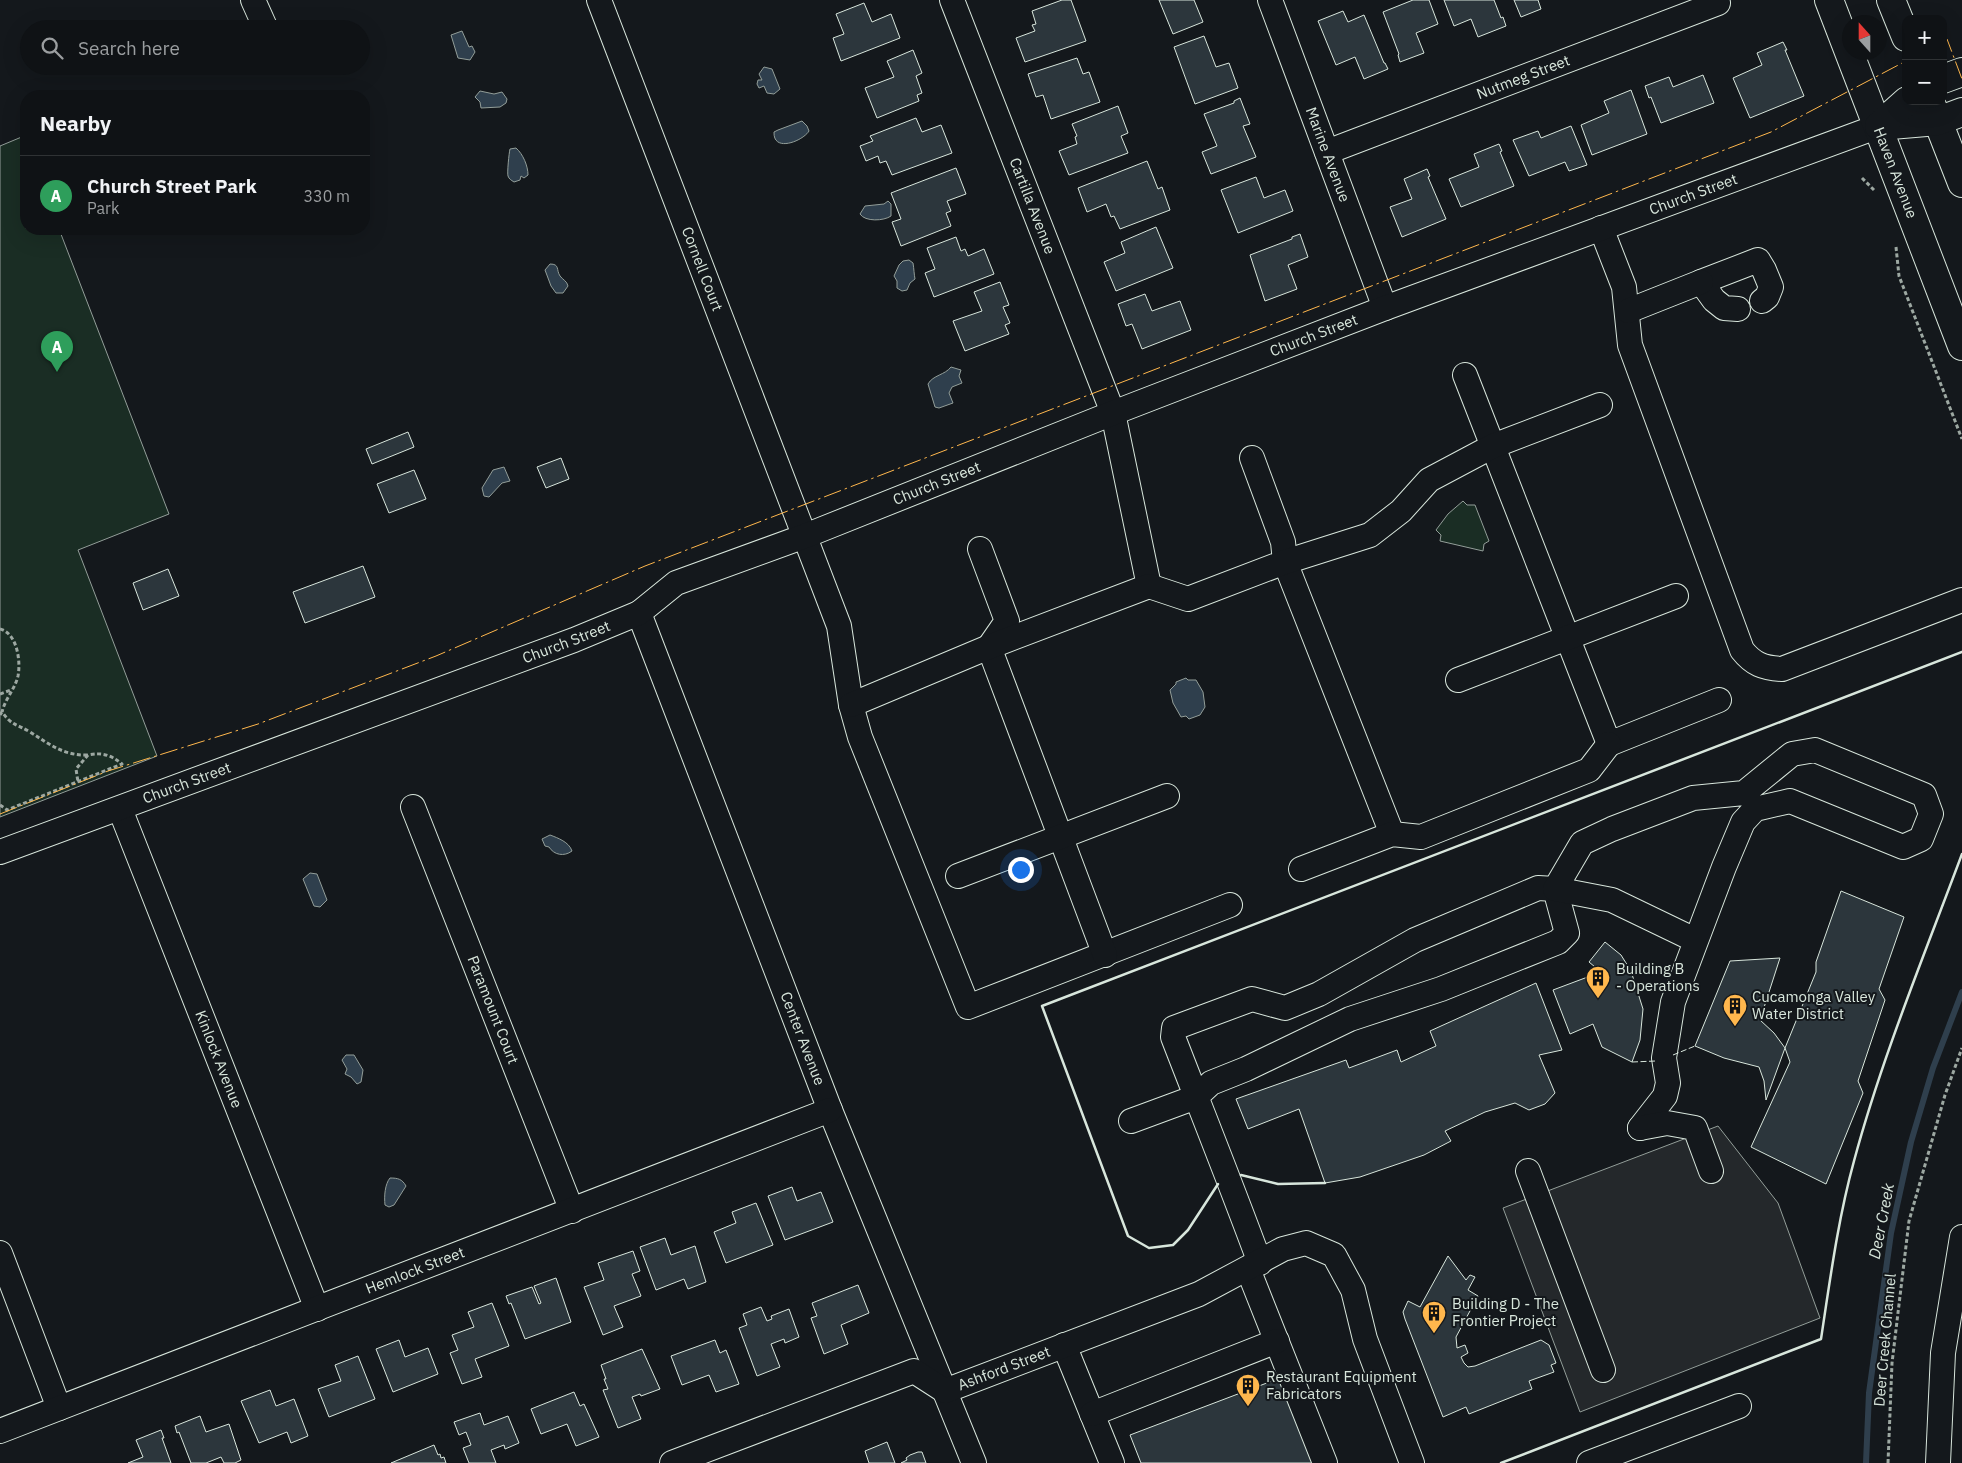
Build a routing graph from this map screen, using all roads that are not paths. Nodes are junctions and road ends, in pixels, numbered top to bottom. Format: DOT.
graph roads {
  1 [pos="252,0"];
  2 [pos="599,0"];
  3 [pos="952,0"];
  4 [pos="1270,0"];
  5 [pos="1829,0"];
  6 [pos="1891,0"];
  7 [pos="1718,3"];
  8 [pos="262,20"];
  9 [pos="1902,27"];
  10 [pos="1962,72"];
  11 [pos="1947,78"];
  12 [pos="1903,105"];
  13 [pos="1943,111"];
  14 [pos="1879,126"];
  15 [pos="1328,152"];
  16 [pos="1962,183"];
  17 [pos="1601,228"];
  18 [pos="1701,282"];
  19 [pos="1762,301"];
  20 [pos="1385,308"];
  21 [pos="1738,309"];
  22 [pos="1628,311"];
  23 [pos="1962,346"];
  24 [pos="1466,375"];
  25 [pos="1600,405"];
  26 [pos="1113,413"];
  27 [pos="1493,446"];
  28 [pos="1252,458"];
  29 [pos="805,536"];
  30 [pos="980,549"];
  31 [pos="1286,562"];
  32 [pos="1149,586"];
  33 [pos="1676,596"];
  34 [pos="1962,600"];
  35 [pos="639,613"];
  36 [pos="1568,638"];
  37 [pos="988,647"];
  38 [pos="1458,680"];
  39 [pos="1719,700"];
  40 [pos="851,704"];
  41 [pos="1609,744"];
  42 [pos="1167,796"];
  43 [pos="1750,801"];
  44 [pos="413,807"];
  45 [pos="120,809"];
  46 [pos="1392,834"];
  47 [pos="1060,836"];
  48 [pos="0,852"];
  49 [pos="1300,869"];
  50 [pos="958,876"];
  51 [pos="1555,889"];
  52 [pos="1230,905"];
  53 [pos="1695,940"];
  54 [pos="1105,955"];
  55 [pos="1196,1097"];
  56 [pos="830,1110"];
  57 [pos="1132,1121"];
  58 [pos="1528,1171"];
  59 [pos="1712,1171"];
  60 [pos="572,1211"];
  61 [pos="1962,1237"];
  62 [pos="0,1253"];
  63 [pos="1254,1266"];
  64 [pos="317,1308"];
  65 [pos="1277,1341"];
  66 [pos="1064,1345"];
  67 [pos="1603,1370"];
  68 [pos="946,1391"];
  69 [pos="1739,1406"];
  70 [pos="59,1408"];
  71 [pos="1092,1414"];
  72 [pos="0,1431"];
  73 [pos="672,1463"];
  74 [pos="974,1463"];
  75 [pos="1112,1463"];
  76 [pos="1325,1463"];
  77 [pos="1412,1463"];
  78 [pos="1588,1463"];
  79 [pos="1938,1463"];
  1 -- 8 [label="street"];
  2 -- 29 [label="street, Cornell Court"];
  3 -- 26 [label="street, Cartilla Avenue"];
  4 -- 15 [label="street, Marine Avenue"];
  5 -- 14 [label="main road, Haven Avenue"];
  6 -- 9 [label="main road"];
  7 -- 15 [label="street, Nutmeg Street"];
  10 -- 11 [label="main road"];
  12 -- 14 [label="main road, Church Street"];
  13 -- 14 [label="main road, Church Street"];
  13 -- 16 [label="main road"];
  14 -- 17 [label="street, Church Street"];
  14 -- 23 [label="main road, Haven Avenue"];
  15 -- 20 [label="street, Marine Avenue"];
  17 -- 20 [label="street, Church Street"];
  17 -- 22 [label="street"];
  18 -- 19 [label="street"];
  18 -- 21 [label="street"];
  18 -- 22 [label="street"];
  20 -- 26 [label="street, Church Street"];
  22 -- 34 [label="street"];
  24 -- 27 [label="street"];
  25 -- 27 [label="street"];
  26 -- 29 [label="street, Church Street"];
  26 -- 32 [label="street, Cartilla Avenue"];
  27 -- 31 [label="street"];
  27 -- 36 [label="street"];
  28 -- 31 [label="street"];
  29 -- 35 [label="street, Church Street"];
  29 -- 40 [label="street, Cornell Court"];
  30 -- 37 [label="street"];
  31 -- 32 [label="street"];
  31 -- 46 [label="street"];
  32 -- 37 [label="street"];
  33 -- 36 [label="street"];
  35 -- 45 [label="street, Church Street"];
  35 -- 56 [label="street, Center Avenue"];
  36 -- 38 [label="street"];
  36 -- 41 [label="street"];
  37 -- 40 [label="street"];
  37 -- 47 [label="street"];
  39 -- 41 [label="street"];
  40 -- 54 [label="street, Cornell Court"];
  41 -- 46 [label="street"];
  42 -- 47 [label="street"];
  43 -- 43 [label="street"];
  43 -- 51 [label="street"];
  43 -- 53 [label="street"];
  44 -- 60 [label="street, Paramount Court"];
  45 -- 48 [label="street, Church Street"];
  45 -- 64 [label="street, Kinlock Avenue"];
  46 -- 49 [label="street"];
  47 -- 50 [label="street"];
  47 -- 54 [label="street"];
  51 -- 53 [label="street"];
  51 -- 55 [label="street"];
  51 -- 55 [label="street"];
  52 -- 54 [label="street"];
  53 -- 59 [label="street"];
  55 -- 57 [label="street"];
  55 -- 63 [label="street"];
  56 -- 60 [label="street, Hemlock Street"];
  56 -- 68 [label="street, Center Avenue"];
  58 -- 67 [label="street"];
  60 -- 64 [label="street, Hemlock Street"];
  61 -- 79 [label="street"];
  62 -- 70 [label="street"];
  63 -- 65 [label="street"];
  63 -- 66 [label="street, Ashford Street"];
  63 -- 77 [label="street, Ashford Street"];
  64 -- 70 [label="street, Hemlock Street"];
  65 -- 71 [label="street"];
  65 -- 76 [label="street"];
  66 -- 68 [label="street, Ashford Street"];
  66 -- 71 [label="street"];
  68 -- 73 [label="street, Ashford Street"];
  68 -- 74 [label="street, Center Avenue"];
  69 -- 78 [label="street"];
  70 -- 72 [label="street, Hemlock Street"];
  71 -- 75 [label="street"];
}
